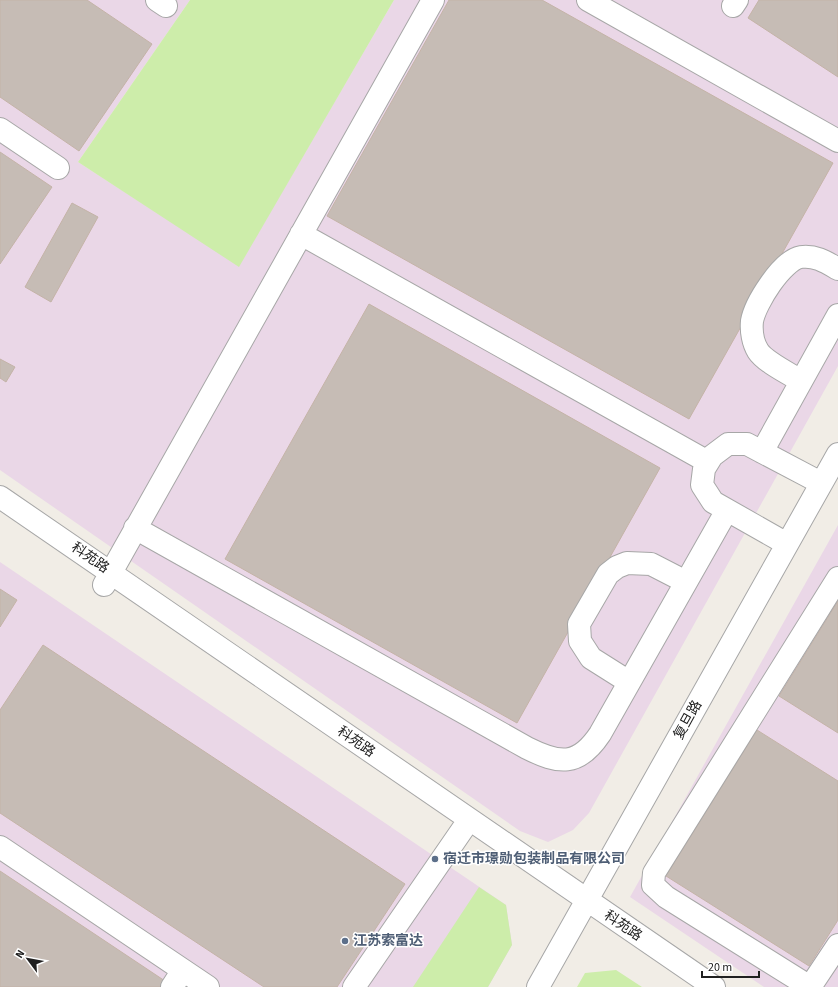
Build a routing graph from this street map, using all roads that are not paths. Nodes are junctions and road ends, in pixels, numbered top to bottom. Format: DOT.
graph roads {
  1 [pos="433,0"];
  2 [pos="588,0"];
  3 [pos="0,129"];
  4 [pos="838,141"];
  5 [pos="58,168"];
  6 [pos="301,234"];
  7 [pos="838,269"];
  8 [pos="838,316"];
  9 [pos="801,381"];
  10 [pos="762,452"];
  11 [pos="838,454"];
  12 [pos="708,462"];
  13 [pos="821,483"];
  14 [pos="0,496"];
  15 [pos="727,510"];
  16 [pos="0,515"];
  17 [pos="135,528"];
  18 [pos="787,544"];
  19 [pos="107,578"];
  20 [pos="838,578"];
  21 [pos="686,582"];
  22 [pos="629,682"];
  23 [pos="465,825"];
  24 [pos="0,847"];
  25 [pos="584,907"];
  26 [pos="838,945"];
  27 [pos="178,979"];
  28 [pos="208,987"];
  29 [pos="354,987"];
  30 [pos="538,987"];
  31 [pos="691,987"];
  32 [pos="714,987"];
  1 -- 6 [label="street"];
  2 -- 4 [label="street"];
  3 -- 5 [label="street"];
  6 -- 12 [label="street"];
  6 -- 17 [label="street"];
  7 -- 9 [label="street"];
  8 -- 9 [label="street"];
  9 -- 10 [label="street"];
  10 -- 12 [label="street"];
  10 -- 13 [label="street"];
  11 -- 13 [label="street, 复旦路"];
  12 -- 15 [label="street"];
  13 -- 18 [label="street, 复旦路"];
  14 -- 19 [label="street, 科苑路"];
  15 -- 18 [label="street"];
  15 -- 21 [label="street"];
  16 -- 19 [label="street, 科苑路"];
  17 -- 19 [label="street"];
  17 -- 22 [label="street"];
  18 -- 25 [label="street, 复旦路"];
  19 -- 23 [label="street, 科苑路"];
  20 -- 26 [label="street"];
  21 -- 22 [label="street"];
  21 -- 22 [label="street"];
  23 -- 25 [label="street, 科苑路"];
  23 -- 29 [label="street"];
  24 -- 27 [label="street"];
  25 -- 30 [label="street, 复旦路"];
  25 -- 31 [label="street, 科苑路"];
  25 -- 32 [label="street, 科苑路"];
  27 -- 28 [label="street"];
}
